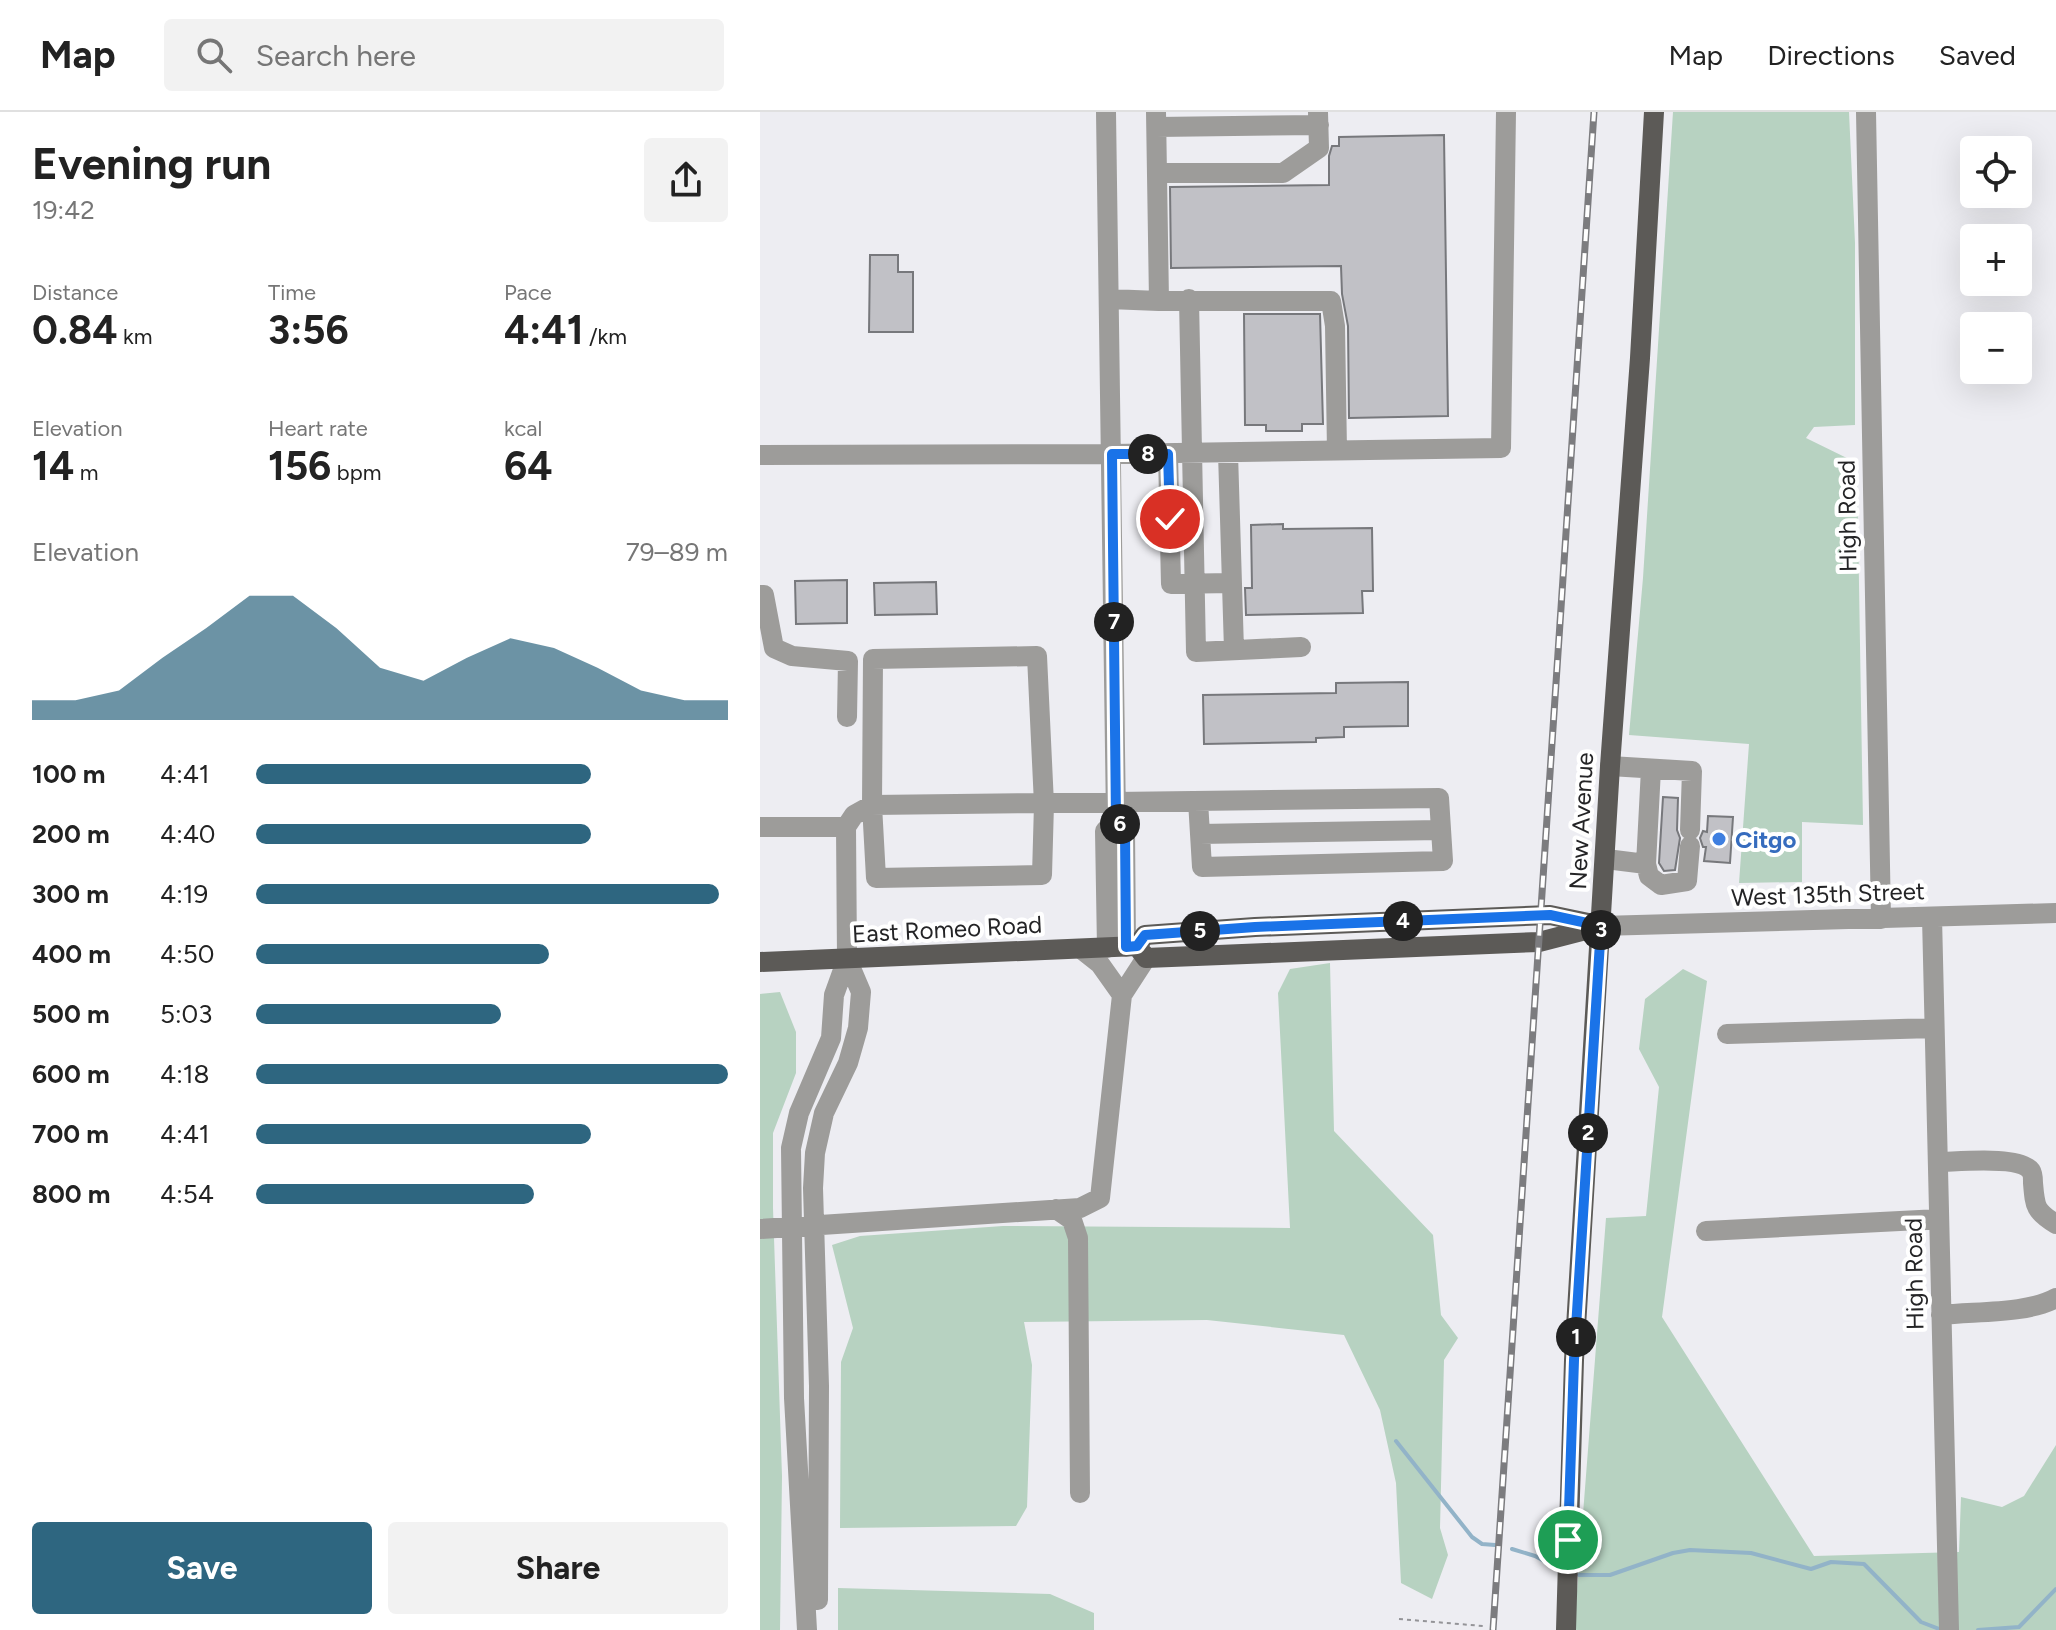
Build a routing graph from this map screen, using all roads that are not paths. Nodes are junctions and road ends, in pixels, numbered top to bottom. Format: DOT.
graph roads {
  1 [pos="1106,112"];
  2 [pos="1506,112"];
  3 [pos="1654,112"];
  4 [pos="1866,112"];
  5 [pos="1318,118"];
  6 [pos="1156,120"];
  7 [pos="1157,173"];
  8 [pos="1109,299"];
  9 [pos="1189,299"];
  10 [pos="1159,301"];
  11 [pos="1337,451"];
  12 [pos="1191,453"];
  13 [pos="1228,453"];
  14 [pos="1112,454"];
  15 [pos="1168,454"];
  16 [pos="760,455"];
  17 [pos="1231,583"];
  18 [pos="1196,584"];
  19 [pos="760,595"];
  20 [pos="1301,647"];
  21 [pos="1234,650"];
  22 [pos="847,717"];
  23 [pos="1610,766"];
  24 [pos="1651,769"];
  25 [pos="1324,800"];
  26 [pos="1198,801"];
  27 [pos="1044,804"];
  28 [pos="872,805"];
  29 [pos="1116,811"];
  30 [pos="760,827"];
  31 [pos="846,827"];
  32 [pos="1440,830"];
  33 [pos="1325,832"];
  34 [pos="1200,834"];
  35 [pos="1606,859"];
  36 [pos="1326,864"];
  37 [pos="1646,864"];
  38 [pos="2056,913"];
  39 [pos="1932,917"];
  40 [pos="1881,919"];
  41 [pos="1601,926"];
  42 [pos="1081,949"];
  43 [pos="1129,950"];
  44 [pos="847,959"];
  45 [pos="760,962"];
  46 [pos="1122,995"];
  47 [pos="1934,1028"];
  48 [pos="1727,1034"];
  49 [pos="1938,1162"];
  50 [pos="1056,1209"];
  51 [pos="1939,1219"];
  52 [pos="815,1224"];
  53 [pos="2056,1224"];
  54 [pos="791,1227"];
  55 [pos="760,1229"];
  56 [pos="1706,1231"];
  57 [pos="2056,1298"];
  58 [pos="1941,1315"];
  59 [pos="1080,1493"];
  60 [pos="807,1630"];
  61 [pos="818,1630"];
  62 [pos="1566,1630"];
  63 [pos="1949,1630"];
  1 -- 8 [label="street"];
  2 -- 11 [label="street"];
  3 -- 23 [label="main road, New Avenue"];
  4 -- 40 [label="street, High Road"];
  5 -- 6 [label="street"];
  5 -- 7 [label="street"];
  6 -- 7 [label="street"];
  7 -- 10 [label="street"];
  8 -- 10 [label="street"];
  8 -- 14 [label="street"];
  9 -- 10 [label="street"];
  9 -- 11 [label="street"];
  9 -- 12 [label="street"];
  11 -- 13 [label="street"];
  12 -- 13 [label="street"];
  12 -- 15 [label="street"];
  12 -- 18 [label="street"];
  13 -- 17 [label="street"];
  14 -- 15 [label="street"];
  14 -- 16 [label="street"];
  14 -- 29 [label="street"];
  15 -- 18 [label="street"];
  17 -- 18 [label="street"];
  17 -- 21 [label="street"];
  18 -- 21 [label="street"];
  19 -- 22 [label="street"];
  20 -- 21 [label="street"];
  23 -- 24 [label="street"];
  23 -- 35 [label="main road, New Avenue"];
  24 -- 37 [label="street"];
  24 -- 37 [label="street"];
  25 -- 26 [label="street"];
  25 -- 32 [label="street"];
  25 -- 33 [label="street"];
  26 -- 29 [label="street"];
  26 -- 34 [label="street"];
  27 -- 28 [label="street"];
  27 -- 28 [label="street"];
  27 -- 28 [label="street"];
  27 -- 29 [label="street"];
  28 -- 31 [label="street"];
  29 -- 43 [label="street"];
  30 -- 31 [label="street"];
  31 -- 44 [label="street"];
  32 -- 33 [label="street"];
  32 -- 36 [label="street"];
  33 -- 34 [label="street"];
  33 -- 36 [label="street"];
  34 -- 36 [label="street"];
  35 -- 37 [label="street"];
  35 -- 41 [label="main road, New Avenue"];
  38 -- 39 [label="street, West 135th Street"];
  39 -- 40 [label="street, West 135th Street"];
  39 -- 47 [label="street, High Road"];
  40 -- 41 [label="street, West 135th Street"];
  41 -- 43 [label="main road, East Romeo Road"];
  41 -- 62 [label="main road, New Avenue"];
  42 -- 43 [label="main road, East Romeo Road"];
  42 -- 44 [label="main road, East Romeo Road"];
  42 -- 46 [label="street"];
  43 -- 46 [label="street"];
  44 -- 45 [label="main road, East Romeo Road"];
  44 -- 52 [label="street"];
  44 -- 54 [label="street"];
  46 -- 50 [label="street"];
  47 -- 48 [label="street"];
  47 -- 49 [label="street, High Road"];
  49 -- 51 [label="street, High Road"];
  49 -- 53 [label="street"];
  50 -- 52 [label="street"];
  50 -- 59 [label="street"];
  51 -- 56 [label="street"];
  51 -- 58 [label="street, High Road"];
  52 -- 54 [label="street"];
  52 -- 61 [label="street"];
  54 -- 55 [label="street"];
  54 -- 60 [label="street"];
  57 -- 58 [label="street"];
  58 -- 63 [label="street, High Road"];
}
